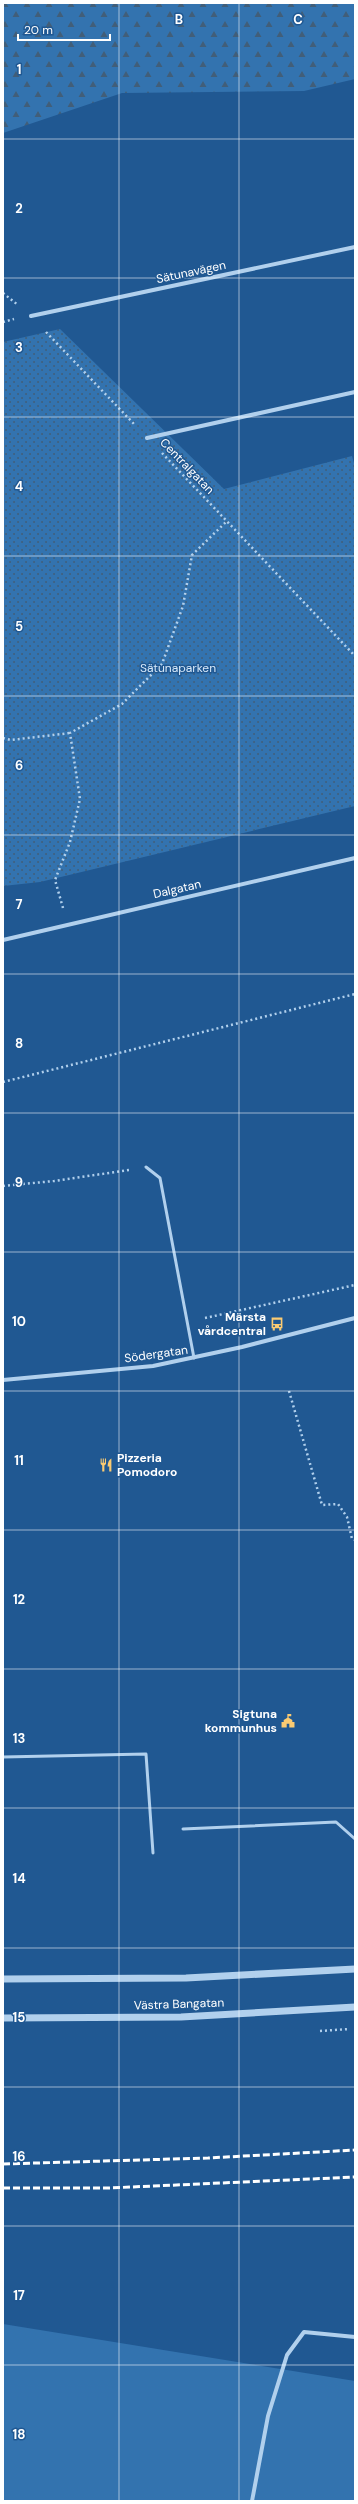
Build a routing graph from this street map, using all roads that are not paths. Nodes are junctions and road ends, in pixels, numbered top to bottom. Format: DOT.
graph roads {
  1 [pos="355,247"];
  2 [pos="31,316"];
  3 [pos="355,392"];
  4 [pos="147,438"];
  5 [pos="355,858"];
  6 [pos="3,940"];
  7 [pos="146,1167"];
  8 [pos="355,1318"];
  9 [pos="194,1358"];
  10 [pos="3,1380"];
  11 [pos="3,1757"];
  12 [pos="183,1829"];
  13 [pos="355,1839"];
  14 [pos="153,1853"];
  15 [pos="355,1969"];
  16 [pos="3,1979"];
  17 [pos="355,2007"];
  18 [pos="3,2018"];
  19 [pos="355,2337"];
  20 [pos="252,2501"];
  1 -- 2 [label="street, Sätunavägen"];
  3 -- 4 [label="street"];
  5 -- 6 [label="street, Dalgatan"];
  7 -- 9 [label="lane"];
  8 -- 9 [label="street, Södergatan"];
  9 -- 10 [label="street, Södergatan"];
  11 -- 14 [label="lane"];
  12 -- 13 [label="lane"];
  15 -- 16 [label="street"];
  17 -- 18 [label="street, Västra Bangatan"];
  19 -- 20 [label="street"];
}
